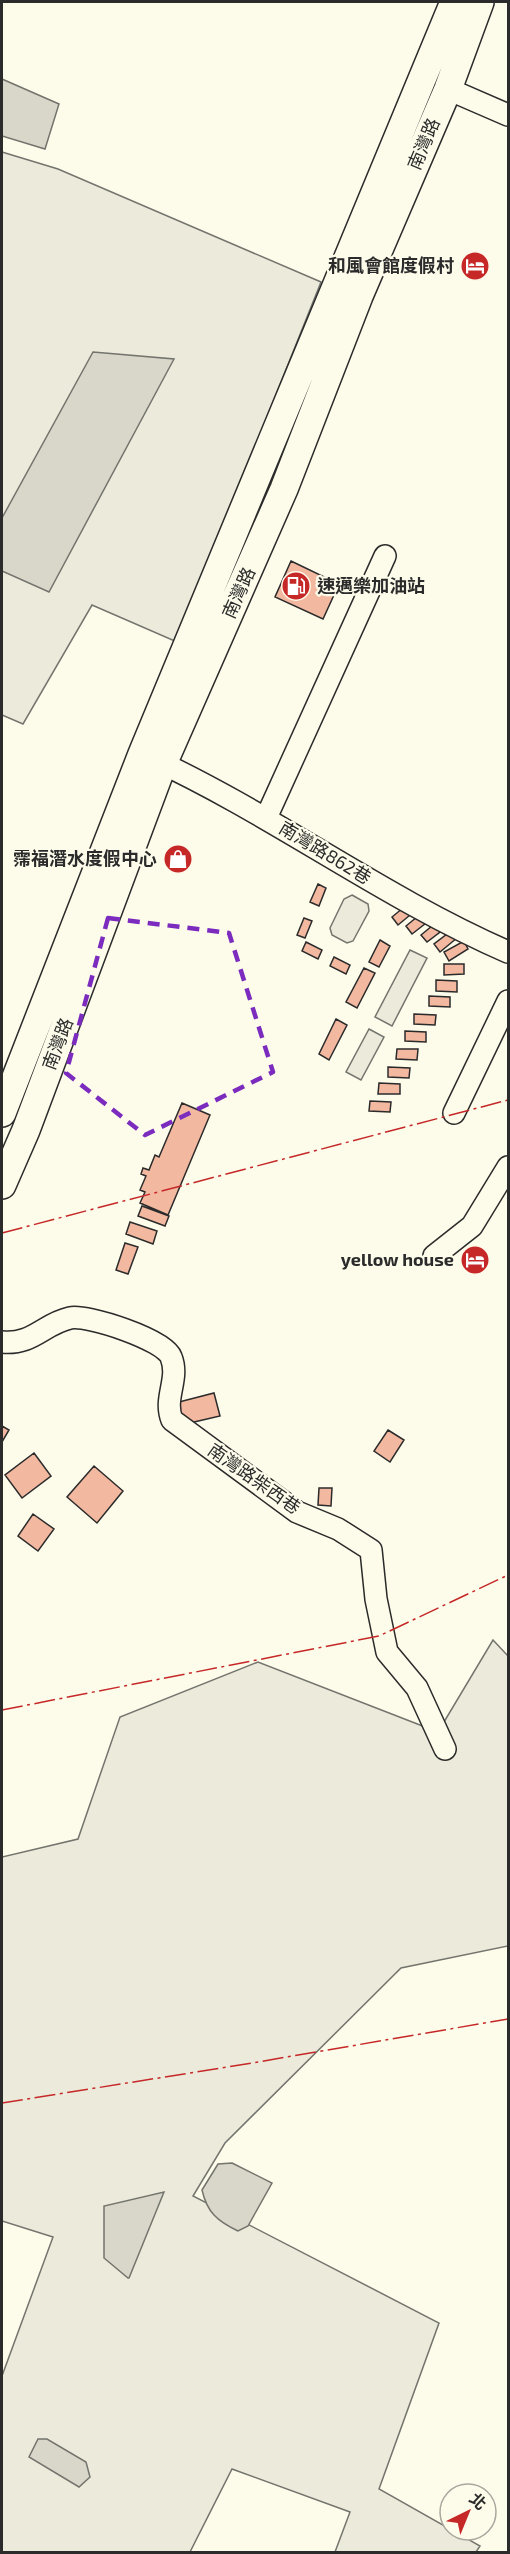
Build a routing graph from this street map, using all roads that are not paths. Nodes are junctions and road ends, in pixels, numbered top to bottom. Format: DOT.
graph roads {
  1 [pos="454,2"];
  2 [pos="480,2"];
  3 [pos="448,89"];
  4 [pos="508,115"];
  5 [pos="349,291"];
  6 [pos="385,556"];
  7 [pos="153,759"];
  8 [pos="266,818"];
  9 [pos="508,952"];
  10 [pos="508,1001"];
  11 [pos="2,1113"];
  12 [pos="454,1113"];
  13 [pos="508,1167"];
  14 [pos="2,1185"];
  15 [pos="434,1256"];
  16 [pos="2,1342"];
  17 [pos="445,1749"];
  1 -- 5 [label="main road, 南灣路"];
  2 -- 3 [label="main road, 南灣路"];
  3 -- 4 [label="street"];
  3 -- 5 [label="main road, 南灣路"];
  5 -- 7 [label="main road, 南灣路"];
  6 -- 8 [label="street"];
  7 -- 8 [label="street, 南灣路862巷"];
  7 -- 11 [label="main road, 南灣路"];
  7 -- 14 [label="main road, 南灣路"];
  8 -- 9 [label="street, 南灣路862巷"];
  10 -- 12 [label="street"];
  13 -- 15 [label="street"];
  16 -- 17 [label="street, 南灣路柴西巷"];
}
